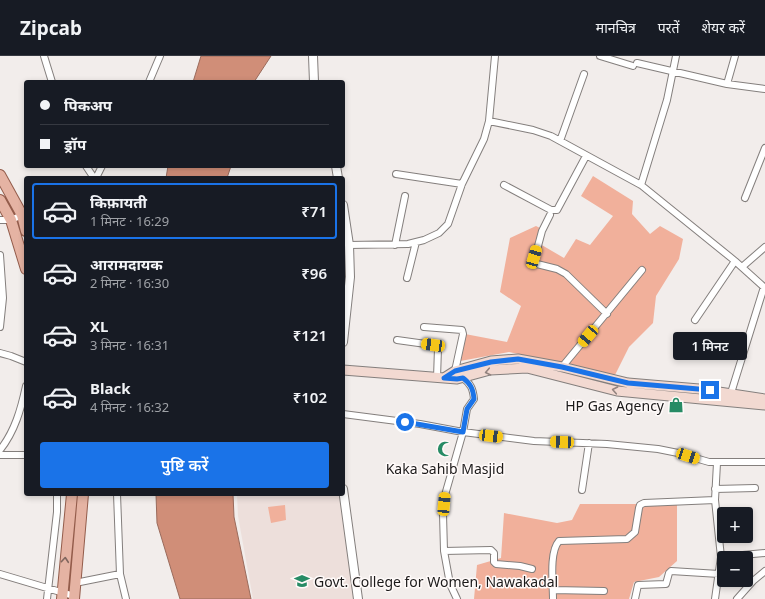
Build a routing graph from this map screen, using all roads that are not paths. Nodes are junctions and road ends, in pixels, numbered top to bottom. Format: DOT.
graph roads {
  1 [pos="44,56"];
  2 [pos="160,56"];
  3 [pos="313,56"];
  4 [pos="495,56"];
  5 [pos="600,56"];
  6 [pos="676,56"];
  7 [pos="735,56"];
  8 [pos="674,72"];
  9 [pos="584,74"];
  10 [pos="51,80"];
  11 [pos="150,80"];
  12 [pos="314,80"];
  13 [pos="727,84"];
  14 [pos="765,89"];
  15 [pos="490,121"];
  16 [pos="560,141"];
  17 [pos="765,148"];
  18 [pos="586,156"];
  19 [pos="396,174"];
  20 [pos="0,175"];
  21 [pos="462,184"];
  22 [pos="504,185"];
  23 [pos="641,185"];
  24 [pos="405,196"];
  25 [pos="745,198"];
  26 [pos="0,200"];
  27 [pos="22,215"];
  28 [pos="550,215"];
  29 [pos="345,216"];
  30 [pos="0,220"];
  31 [pos="11,220"];
  32 [pos="24,223"];
  33 [pos="416,242"];
  34 [pos="350,245"];
  35 [pos="395,245"];
  36 [pos="765,247"];
  37 [pos="0,255"];
  38 [pos="735,261"];
  39 [pos="24,262"];
  40 [pos="742,267"];
  41 [pos="642,270"];
  42 [pos="346,271"];
  43 [pos="407,278"];
  44 [pos="764,288"];
  45 [pos="345,295"];
  46 [pos="607,314"];
  47 [pos="695,320"];
  48 [pos="0,327"];
  49 [pos="424,327"];
  50 [pos="397,340"];
  51 [pos="0,353"];
  52 [pos="24,361"];
  53 [pos="562,367"];
  54 [pos="345,370"];
  55 [pos="455,371"];
  56 [pos="440,378"];
  57 [pos="463,378"];
  58 [pos="731,393"];
  59 [pos="24,394"];
  60 [pos="765,399"];
  61 [pos="765,405"];
  62 [pos="345,414"];
  63 [pos="463,432"];
  64 [pos="589,444"];
  65 [pos="0,450"];
  66 [pos="0,455"];
  67 [pos="24,456"];
  68 [pos="765,462"];
  69 [pos="717,463"];
  70 [pos="715,488"];
  71 [pos="755,488"];
  72 [pos="582,490"];
  73 [pos="57,496"];
  74 [pos="72,496"];
  75 [pos="84,496"];
  76 [pos="117,496"];
  77 [pos="344,496"];
  78 [pos="715,500"];
  79 [pos="444,551"];
  80 [pos="720,551"];
  81 [pos="765,554"];
  82 [pos="753,555"];
  83 [pos="532,569"];
  84 [pos="765,571"];
  85 [pos="0,574"];
  86 [pos="120,574"];
  87 [pos="717,574"];
  88 [pos="75,582"];
  89 [pos="717,587"];
  90 [pos="48,588"];
  91 [pos="553,590"];
  92 [pos="604,591"];
  93 [pos="62,596"];
  94 [pos="74,597"];
  95 [pos="47,599"];
  96 [pos="126,599"];
  97 [pos="358,599"];
  98 [pos="457,599"];
  99 [pos="553,599"];
  100 [pos="636,599"];
  101 [pos="716,599"];
  102 [pos="737,599"];
  1 -- 10 [label="street"];
  2 -- 11 [label="street"];
  3 -- 12 [label="street"];
  4 -- 15 [label="street"];
  5 -- 8 [label="street"];
  6 -- 8 [label="street"];
  7 -- 13 [label="street"];
  8 -- 13 [label="street"];
  8 -- 23 [label="street"];
  9 -- 16 [label="street"];
  13 -- 14 [label="street"];
  15 -- 16 [label="street"];
  15 -- 21 [label="street"];
  16 -- 18 [label="street"];
  17 -- 25 [label="street"];
  18 -- 22 [label="street"];
  18 -- 23 [label="street"];
  19 -- 21 [label="street"];
  20 -- 27 [label="main road"];
  21 -- 33 [label="street"];
  23 -- 38 [label="street"];
  24 -- 35 [label="street"];
  26 -- 31 [label="main road"];
  27 -- 31 [label="street"];
  27 -- 32 [label="main road"];
  28 -- 46 [label="street"];
  29 -- 34 [label="street"];
  30 -- 31 [label="street"];
  31 -- 39 [label="main road"];
  33 -- 35 [label="street"];
  33 -- 43 [label="street"];
  34 -- 35 [label="street"];
  34 -- 42 [label="street"];
  36 -- 40 [label="street"];
  37 -- 48 [label="street"];
  38 -- 40 [label="street"];
  38 -- 47 [label="street"];
  40 -- 44 [label="street"];
  41 -- 46 [label="street"];
  42 -- 45 [label="street"];
  44 -- 58 [label="street"];
  46 -- 53 [label="street"];
  49 -- 55 [label="street"];
  50 -- 56 [label="street"];
  51 -- 52 [label="street"];
  53 -- 55 [label="main road"];
  53 -- 58 [label="main road"];
  54 -- 56 [label="main road"];
  55 -- 56 [label="main road"];
  56 -- 57 [label="main road"];
  61 -- 57 [label="main road, one-way"];
  57 -- 63 [label="street"];
  58 -- 60 [label="main road"];
  59 -- 65 [label="street"];
  62 -- 63 [label="street"];
  63 -- 64 [label="street"];
  63 -- 79 [label="street"];
  64 -- 69 [label="street"];
  64 -- 72 [label="street"];
  66 -- 67 [label="street"];
  68 -- 69 [label="street"];
  69 -- 70 [label="street"];
  70 -- 71 [label="street"];
  70 -- 78 [label="street"];
  73 -- 90 [label="street"];
  93 -- 74 [label="main road, one-way"];
  75 -- 88 [label="main road"];
  76 -- 86 [label="street"];
  77 -- 97 [label="street"];
  78 -- 80 [label="street"];
  78 -- 91 [label="street"];
  79 -- 83 [label="street"];
  79 -- 98 [label="street"];
  81 -- 82 [label="street"];
  84 -- 102 [label="street"];
  85 -- 90 [label="street"];
  86 -- 88 [label="street"];
  86 -- 96 [label="street"];
  87 -- 100 [label="street"];
  88 -- 94 [label="main road"];
  89 -- 101 [label="street"];
  90 -- 93 [label="street"];
  90 -- 95 [label="street"];
  91 -- 92 [label="street"];
  91 -- 99 [label="street"];
  93 -- 94 [label="street"];
}
